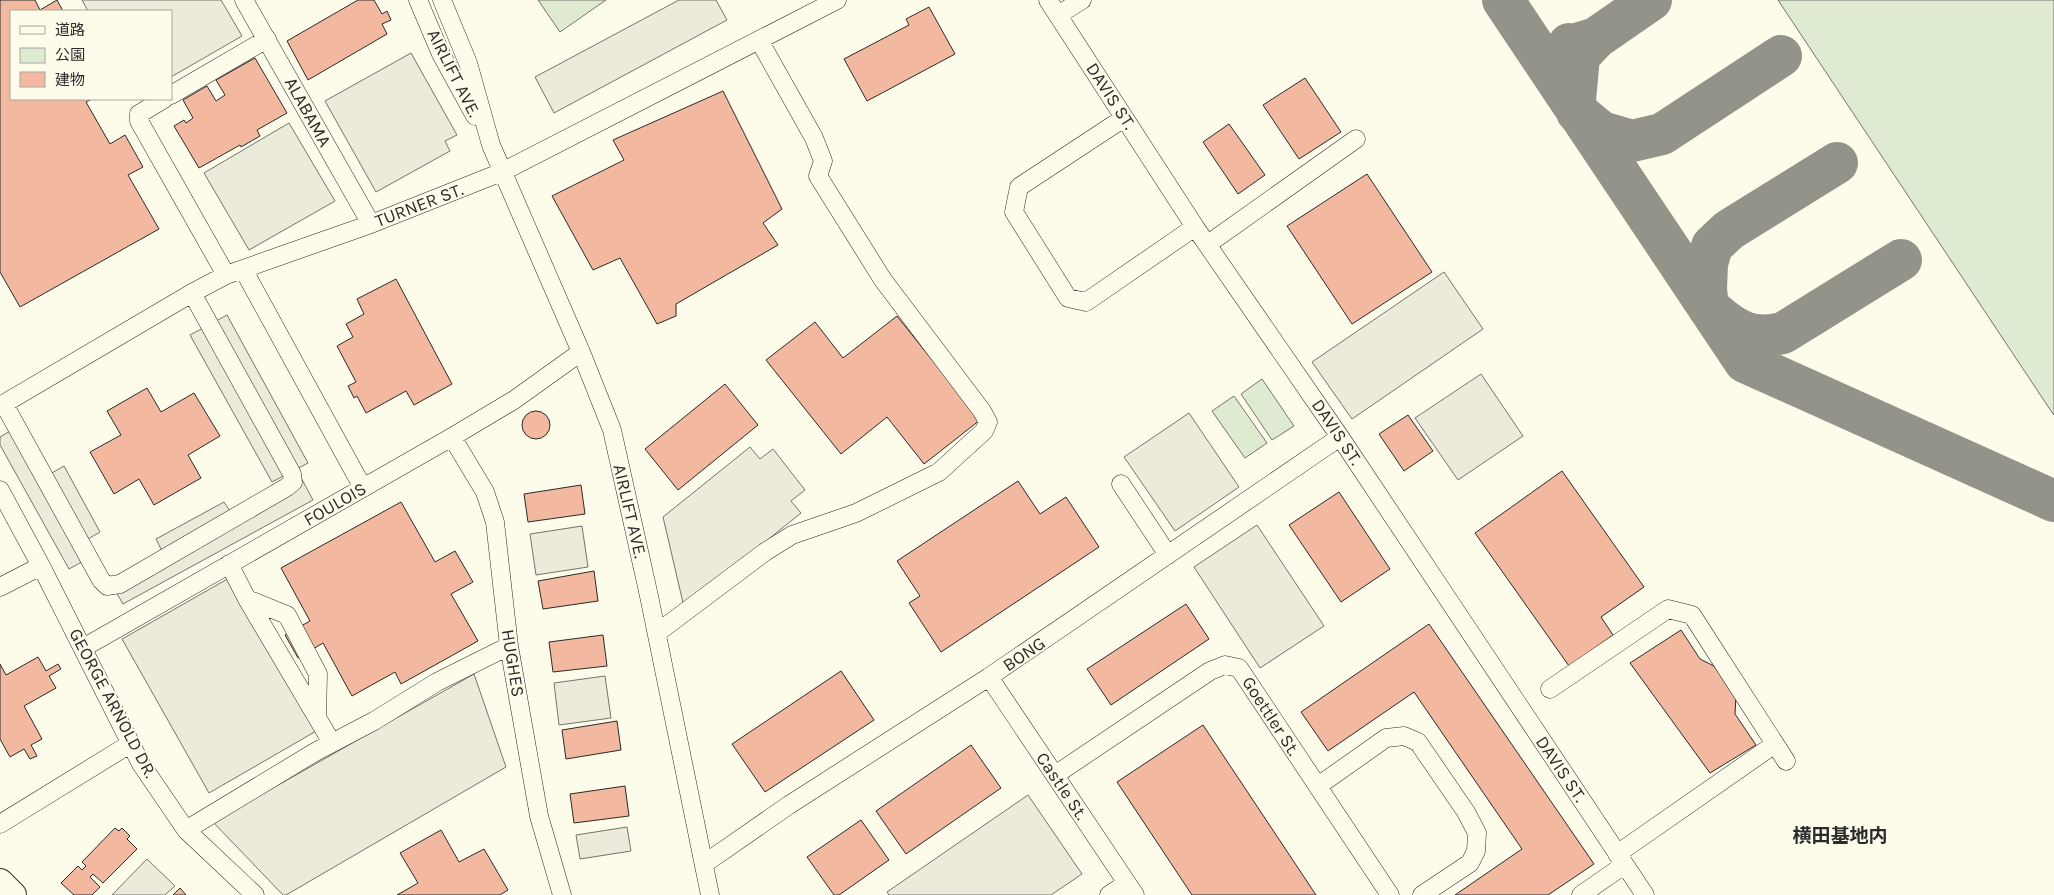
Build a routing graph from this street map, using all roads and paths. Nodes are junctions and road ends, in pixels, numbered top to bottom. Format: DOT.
graph roads {
  1 [pos="244,0"];
  2 [pos="418,0"];
  3 [pos="442,0"];
  4 [pos="837,0"];
  5 [pos="1048,0"];
  6 [pos="1082,0"];
  7 [pos="1058,15"];
  8 [pos="267,39"];
  9 [pos="759,40"];
  10 [pos="172,94"];
  11 [pos="162,100"];
  12 [pos="1124,118"];
  13 [pos="1356,139"];
  14 [pos="491,145"];
  15 [pos="502,172"];
  16 [pos="371,224"];
  17 [pos="1195,227"];
  18 [pos="1208,244"];
  19 [pos="244,268"];
  20 [pos="226,275"];
  21 [pos="192,293"];
  22 [pos="581,352"];
  23 [pos="2,404"];
  24 [pos="452,437"];
  25 [pos="1340,437"];
  26 [pos="1121,484"];
  27 [pos="363,488"];
  28 [pos="0,490"];
  29 [pos="1168,555"];
  30 [pos="229,564"];
  31 [pos="41,566"];
  32 [pos="0,587"];
  33 [pos="248,599"];
  34 [pos="657,633"];
  35 [pos="509,646"];
  36 [pos="84,648"];
  37 [pos="989,677"];
  38 [pos="1550,689"];
  39 [pos="317,717"];
  40 [pos="332,743"];
  41 [pos="130,744"];
  42 [pos="1776,744"];
  43 [pos="1786,761"];
  44 [pos="1055,775"];
  45 [pos="1318,786"];
  46 [pos="0,824"];
  47 [pos="186,830"];
  48 [pos="1621,860"];
  49 [pos="704,864"];
  50 [pos="0,882"];
  51 [pos="1131,889"];
  52 [pos="13,895"];
  53 [pos="255,895"];
  54 [pos="562,895"];
  55 [pos="710,895"];
  56 [pos="1109,895"];
  57 [pos="1390,895"];
  58 [pos="1422,895"];
  59 [pos="1580,895"];
  60 [pos="1645,895"];
  1 -- 8 [label="street, ALABAMA"];
  2 -- 14 [label="street, AIRLIFT AVE."];
  3 -- 14 [label="street, AIRLIFT AVE."];
  4 -- 9 [label="street, TURNER ST."];
  5 -- 7 [label="street, DAVIS ST."];
  6 -- 7 [label="street"];
  7 -- 12 [label="street, DAVIS ST."];
  8 -- 10 [label="street"];
  8 -- 16 [label="street, ALABAMA"];
  9 -- 15 [label="street, TURNER ST."];
  9 -- 34 [label="street"];
  11 -- 20 [label="street"];
  12 -- 17 [label="street, DAVIS ST."];
  12 -- 17 [label="street"];
  13 -- 18 [label="street"];
  14 -- 15 [label="street, AIRLIFT AVE."];
  15 -- 16 [label="street, TURNER ST."];
  15 -- 22 [label="street, AIRLIFT AVE."];
  16 -- 19 [label="street, TURNER ST."];
  17 -- 18 [label="street, DAVIS ST."];
  18 -- 25 [label="street, DAVIS ST."];
  19 -- 20 [label="street, TURNER ST."];
  19 -- 27 [label="street"];
  20 -- 21 [label="street, TURNER ST."];
  21 -- 23 [label="street, TURNER ST."];
  21 -- 23 [label="street"];
  22 -- 24 [label="street, FOULOIS"];
  22 -- 34 [label="street, AIRLIFT AVE."];
  24 -- 27 [label="street, FOULOIS"];
  24 -- 35 [label="street, HUGHES"];
  25 -- 29 [label="street, BONG"];
  25 -- 48 [label="street, DAVIS ST."];
  26 -- 29 [label="street"];
  27 -- 30 [label="street, FOULOIS"];
  28 -- 31 [label="street, GEORGE ARNOLD DR."];
  29 -- 37 [label="street, BONG"];
  30 -- 33 [label="street"];
  30 -- 36 [label="street, FOULOIS"];
  31 -- 32 [label="street"];
  31 -- 36 [label="street, GEORGE ARNOLD DR."];
  33 -- 39 [label="street"];
  33 -- 39 [label="street"];
  34 -- 49 [label="street, AIRLIFT AVE."];
  35 -- 40 [label="street"];
  35 -- 54 [label="street, HUGHES"];
  36 -- 41 [label="street, GEORGE ARNOLD DR."];
  37 -- 44 [label="street, Castle St."];
  37 -- 49 [label="street, BONG"];
  38 -- 42 [label="street"];
  39 -- 40 [label="street"];
  40 -- 47 [label="street"];
  41 -- 46 [label="street"];
  41 -- 47 [label="street, GEORGE ARNOLD DR."];
  42 -- 43 [label="street"];
  42 -- 48 [label="street"];
  44 -- 45 [label="street, Goettler St."];
  44 -- 51 [label="street, Castle St."];
  45 -- 57 [label="street, Goettler St."];
  45 -- 58 [label="street"];
  47 -- 53 [label="street, GEORGE ARNOLD DR."];
  48 -- 59 [label="street"];
  48 -- 60 [label="street, DAVIS ST."];
  49 -- 55 [label="street, AIRLIFT AVE."];
  50 -- 52 [label="highway"];
  51 -- 56 [label="street"];
}
